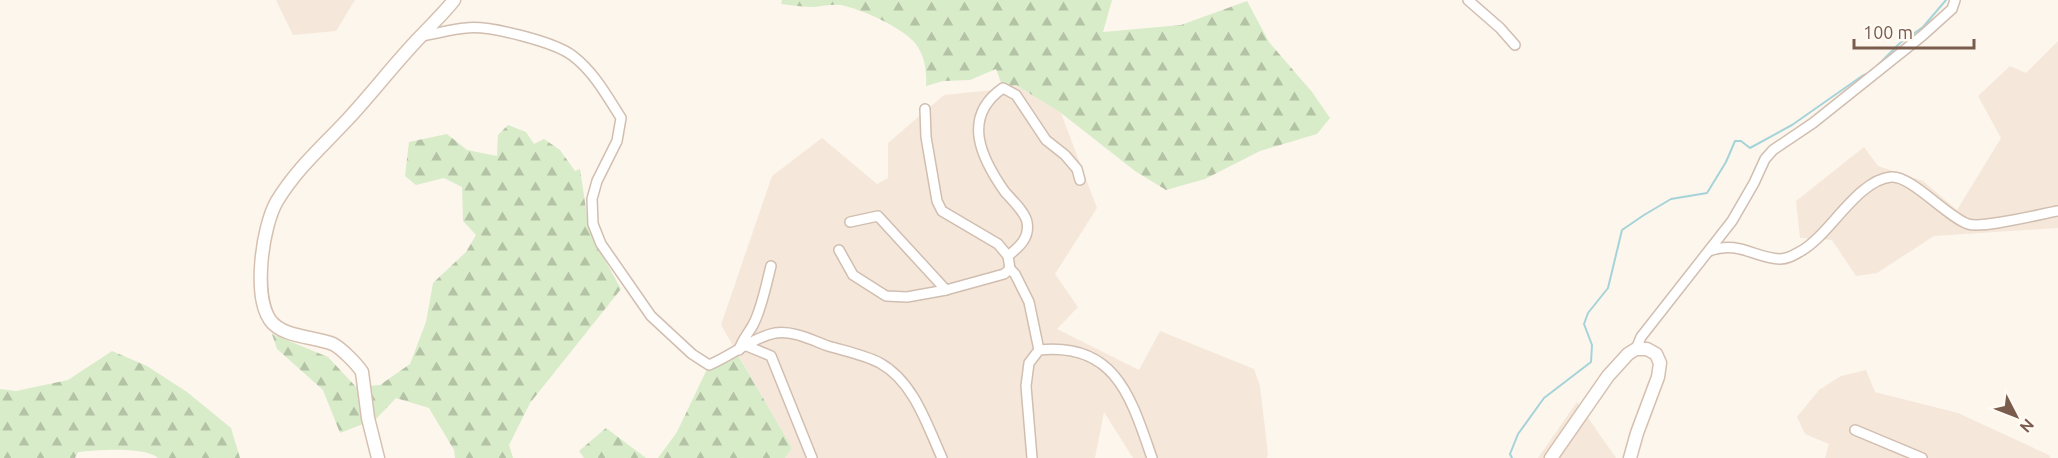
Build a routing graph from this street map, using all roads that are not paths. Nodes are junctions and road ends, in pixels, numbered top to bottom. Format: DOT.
graph roads {
  1 [pos="454,0"];
  2 [pos="1468,0"];
  3 [pos="1955,0"];
  4 [pos="421,36"];
  5 [pos="1515,45"];
  6 [pos="925,109"];
  7 [pos="1080,180"];
  8 [pos="2058,211"];
  9 [pos="850,222"];
  10 [pos="839,250"];
  11 [pos="1707,252"];
  12 [pos="1008,256"];
  13 [pos="771,266"];
  14 [pos="1010,269"];
  15 [pos="946,290"];
  16 [pos="743,348"];
  17 [pos="1636,349"];
  18 [pos="1039,350"];
  19 [pos="1856,430"];
  20 [pos="378,458"];
  21 [pos="812,458"];
  22 [pos="942,458"];
  23 [pos="1032,458"];
  24 [pos="1152,458"];
  25 [pos="1551,458"];
  26 [pos="1630,458"];
  27 [pos="1922,458"];
  1 -- 4 [label="street"];
  2 -- 5 [label="street"];
  3 -- 11 [label="street"];
  4 -- 16 [label="street"];
  4 -- 20 [label="street"];
  6 -- 12 [label="street"];
  7 -- 12 [label="street"];
  8 -- 11 [label="street"];
  9 -- 15 [label="street"];
  10 -- 15 [label="street"];
  11 -- 17 [label="street"];
  12 -- 14 [label="street"];
  13 -- 16 [label="street"];
  14 -- 15 [label="street"];
  14 -- 18 [label="street"];
  16 -- 21 [label="street"];
  16 -- 22 [label="street"];
  17 -- 25 [label="street"];
  17 -- 26 [label="street"];
  18 -- 23 [label="street"];
  18 -- 24 [label="street"];
  19 -- 27 [label="street"];
}
